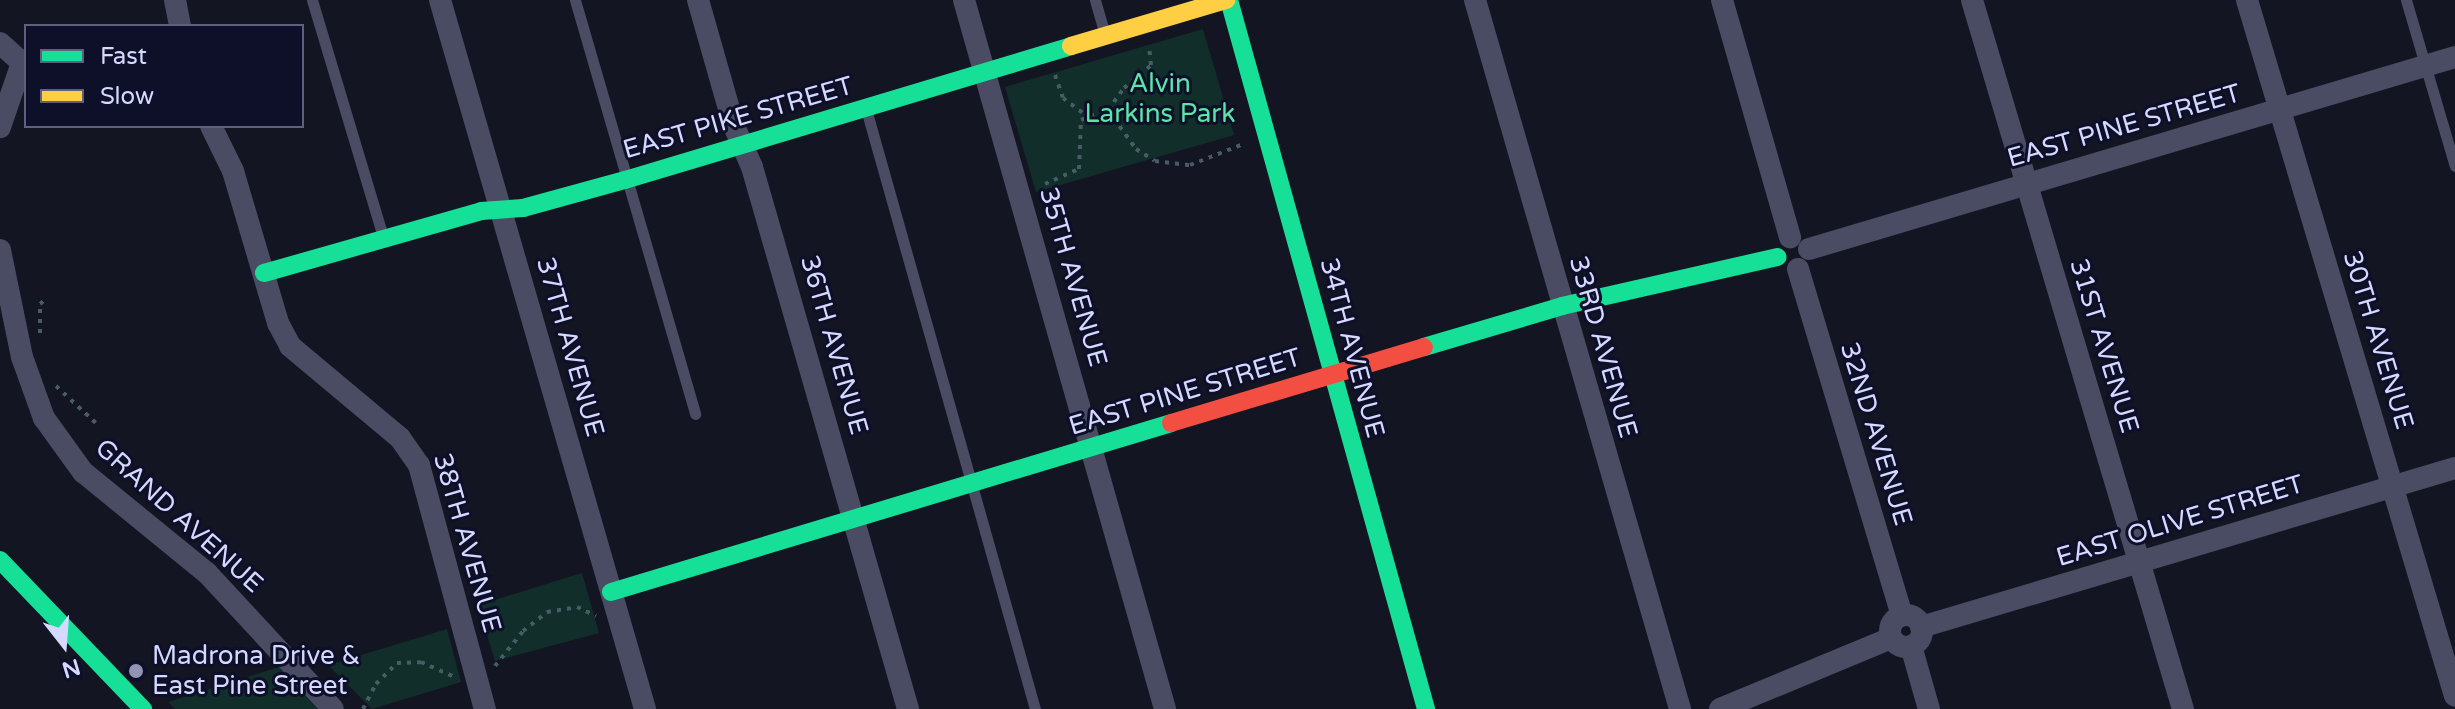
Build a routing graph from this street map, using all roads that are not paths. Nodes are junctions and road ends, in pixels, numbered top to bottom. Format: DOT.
graph roads {
  1 [pos="175,0"];
  2 [pos="312,0"];
  3 [pos="440,0"];
  4 [pos="575,0"];
  5 [pos="698,0"];
  6 [pos="964,0"];
  7 [pos="1095,0"];
  8 [pos="1227,0"];
  9 [pos="1475,0"];
  10 [pos="1722,0"];
  11 [pos="1972,0"];
  12 [pos="2247,0"];
  13 [pos="2406,0"];
  14 [pos="180,24"];
  15 [pos="1106,37"];
  16 [pos="0,43"];
  17 [pos="2455,57"];
  18 [pos="24,64"];
  19 [pos="2426,66"];
  20 [pos="986,73"];
  21 [pos="866,109"];
  22 [pos="2279,110"];
  23 [pos="0,127"];
  24 [pos="212,128"];
  25 [pos="743,145"];
  26 [pos="2455,166"];
  27 [pos="625,180"];
  28 [pos="2026,184"];
  29 [pos="502,209"];
  30 [pos="384,238"];
  31 [pos="1800,243"];
  32 [pos="0,250"];
  33 [pos="1777,257"];
  34 [pos="1798,269"];
  35 [pos="264,273"];
  36 [pos="1562,306"];
  37 [pos="1332,376"];
  38 [pos="695,414"];
  39 [pos="1094,450"];
  40 [pos="2455,468"];
  41 [pos="972,485"];
  42 [pos="2393,486"];
  43 [pos="856,520"];
  44 [pos="0,560"];
  45 [pos="2140,562"];
  46 [pos="611,592"];
  47 [pos="1906,632"];
  48 [pos="2455,696"];
  49 [pos="143,709"];
  50 [pos="333,709"];
  51 [pos="485,709"];
  52 [pos="645,709"];
  53 [pos="908,709"];
  54 [pos="1035,709"];
  55 [pos="1165,709"];
  56 [pos="1426,709"];
  57 [pos="1680,709"];
  58 [pos="1720,709"];
  59 [pos="1929,709"];
  60 [pos="2183,709"];
  1 -- 14 [label="street"];
  2 -- 30 [label="lane"];
  3 -- 29 [label="street, 37TH AVENUE"];
  4 -- 27 [label="lane"];
  5 -- 25 [label="street, 36TH AVENUE"];
  6 -- 20 [label="street, 35TH AVENUE"];
  7 -- 15 [label="lane"];
  8 -- 15 [label="street, EAST PIKE STREET"];
  8 -- 37 [label="street, 34TH AVENUE"];
  9 -- 36 [label="street, 33RD AVENUE"];
  10 -- 31 [label="street"];
  11 -- 28 [label="street, 31ST AVENUE"];
  12 -- 22 [label="street, 30TH AVENUE"];
  13 -- 19 [label="lane"];
  15 -- 20 [label="street, EAST PIKE STREET"];
  16 -- 18 [label="street"];
  17 -- 19 [label="street, EAST PINE STREET"];
  18 -- 23 [label="street"];
  19 -- 22 [label="street, EAST PINE STREET"];
  19 -- 26 [label="lane"];
  20 -- 21 [label="street, EAST PIKE STREET"];
  20 -- 39 [label="street, 35TH AVENUE"];
  21 -- 25 [label="street, EAST PIKE STREET"];
  21 -- 41 [label="lane"];
  22 -- 28 [label="street, EAST PINE STREET"];
  22 -- 42 [label="street, 30TH AVENUE"];
  24 -- 35 [label="street, 38TH AVENUE"];
  25 -- 27 [label="street, EAST PIKE STREET"];
  25 -- 43 [label="street, 36TH AVENUE"];
  27 -- 29 [label="street, EAST PIKE STREET"];
  27 -- 38 [label="lane"];
  28 -- 31 [label="street, EAST PINE STREET"];
  28 -- 45 [label="street, 31ST AVENUE"];
  29 -- 30 [label="street, EAST PIKE STREET"];
  29 -- 46 [label="street, 37TH AVENUE"];
  30 -- 35 [label="street, EAST PIKE STREET"];
  31 -- 33 [label="street"];
  31 -- 34 [label="street"];
  32 -- 50 [label="street, GRAND AVENUE"];
  33 -- 34 [label="street"];
  33 -- 36 [label="street, EAST PINE STREET"];
  34 -- 47 [label="street, 32ND AVENUE"];
  35 -- 51 [label="street, 38TH AVENUE"];
  36 -- 37 [label="street, EAST PINE STREET"];
  36 -- 57 [label="street, 33RD AVENUE"];
  37 -- 39 [label="street, EAST PINE STREET"];
  37 -- 56 [label="street, 34TH AVENUE"];
  39 -- 41 [label="street, EAST PINE STREET"];
  39 -- 55 [label="street, 35TH AVENUE"];
  40 -- 42 [label="street, EAST OLIVE STREET"];
  41 -- 43 [label="street, EAST PINE STREET"];
  41 -- 54 [label="lane"];
  42 -- 45 [label="street, EAST OLIVE STREET"];
  42 -- 48 [label="street, 30TH AVENUE"];
  43 -- 46 [label="street, EAST PINE STREET"];
  43 -- 53 [label="street, 36TH AVENUE"];
  44 -- 49 [label="street"];
  45 -- 47 [label="street, EAST OLIVE STREET"];
  45 -- 60 [label="street, 31ST AVENUE"];
  46 -- 52 [label="street, 37TH AVENUE"];
  47 -- 58 [label="street, EAST OLIVE STREET"];
  47 -- 59 [label="street, 32ND AVENUE"];
}
